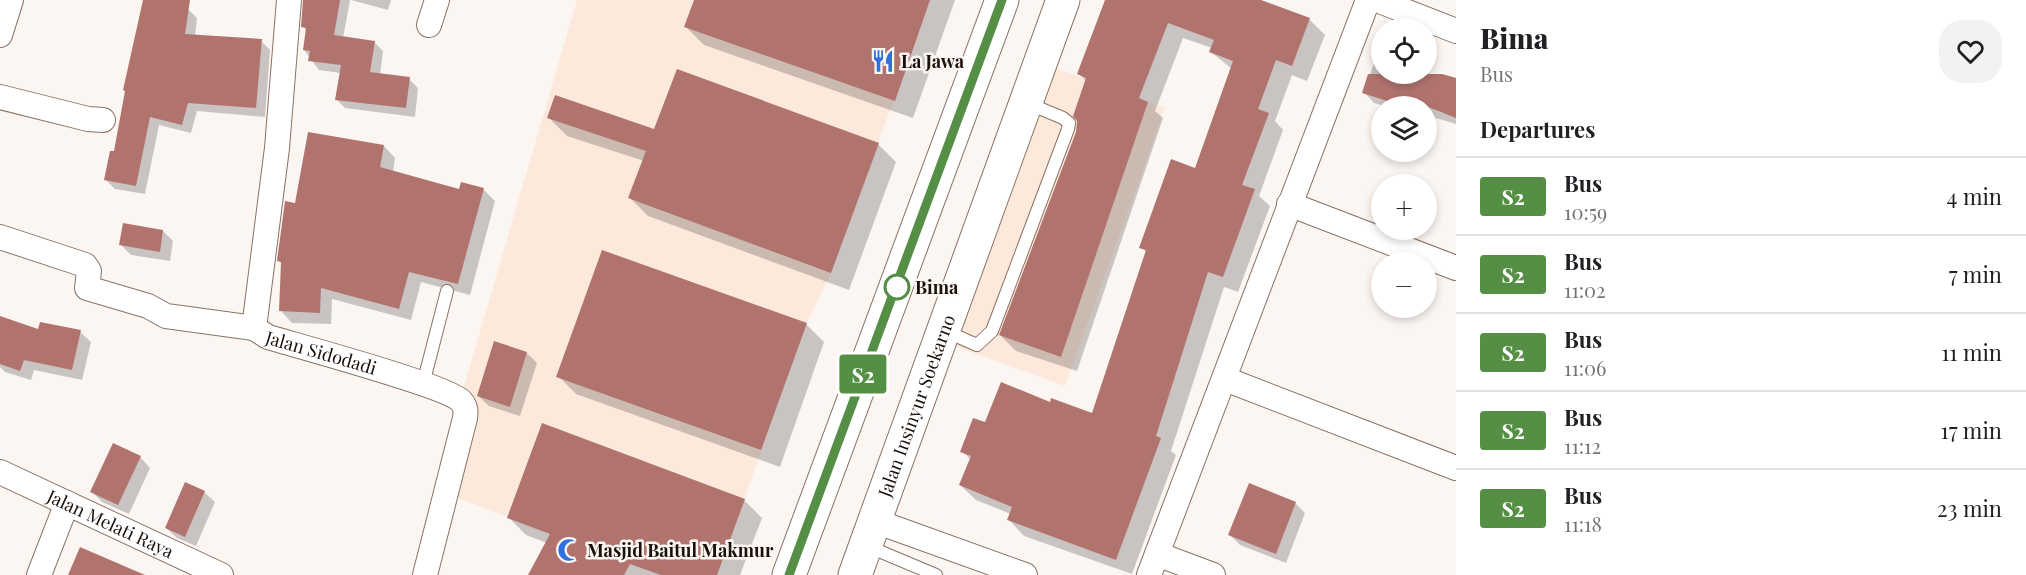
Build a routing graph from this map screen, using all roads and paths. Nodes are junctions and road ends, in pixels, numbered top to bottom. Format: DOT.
graph roads {
  1 [pos="11,0"];
  2 [pos="289,0"];
  3 [pos="437,0"];
  4 [pos="1002,0"];
  5 [pos="1063,0"];
  6 [pos="1368,0"];
  7 [pos="1377,0"];
  8 [pos="429,25"];
  9 [pos="1456,31"];
  10 [pos="0,35"];
  11 [pos="0,97"];
  12 [pos="1026,103"];
  13 [pos="103,120"];
  14 [pos="1289,204"];
  15 [pos="0,237"];
  16 [pos="1456,268"];
  17 [pos="447,291"];
  18 [pos="254,328"];
  19 [pos="945,330"];
  20 [pos="1225,379"];
  21 [pos="423,384"];
  22 [pos="1456,468"];
  23 [pos="0,472"];
  24 [pos="67,503"];
  25 [pos="865,547"];
  26 [pos="1153,564"];
  27 [pos="39,575"];
  28 [pos="221,575"];
  29 [pos="425,575"];
  30 [pos="789,575"];
  31 [pos="936,575"];
  32 [pos="1025,575"];
  33 [pos="1213,575"];
  1 -- 10 [label="street"];
  2 -- 18 [label="street, Jalan Sidodadi"];
  3 -- 8 [label="street"];
  4 -- 30 [label="main road"];
  5 -- 12 [label="main road, Jalan Insinyur Soekarno"];
  6 -- 14 [label="street"];
  7 -- 9 [label="street"];
  11 -- 13 [label="street"];
  12 -- 19 [label="main road, Jalan Insinyur Soekarno"];
  12 -- 19 [label="lane"];
  14 -- 16 [label="street"];
  14 -- 20 [label="street"];
  15 -- 18 [label="street"];
  17 -- 21 [label="lane"];
  18 -- 21 [label="street, Jalan Sidodadi"];
  19 -- 25 [label="main road, Jalan Insinyur Soekarno"];
  20 -- 22 [label="street"];
  20 -- 26 [label="street"];
  21 -- 29 [label="street, Jalan Sidodadi"];
  23 -- 24 [label="street, Jalan Melati Raya"];
  24 -- 27 [label="street"];
  24 -- 28 [label="street, Jalan Melati Raya"];
  25 -- 31 [label="lane"];
  25 -- 32 [label="street"];
  26 -- 33 [label="street"];
}
